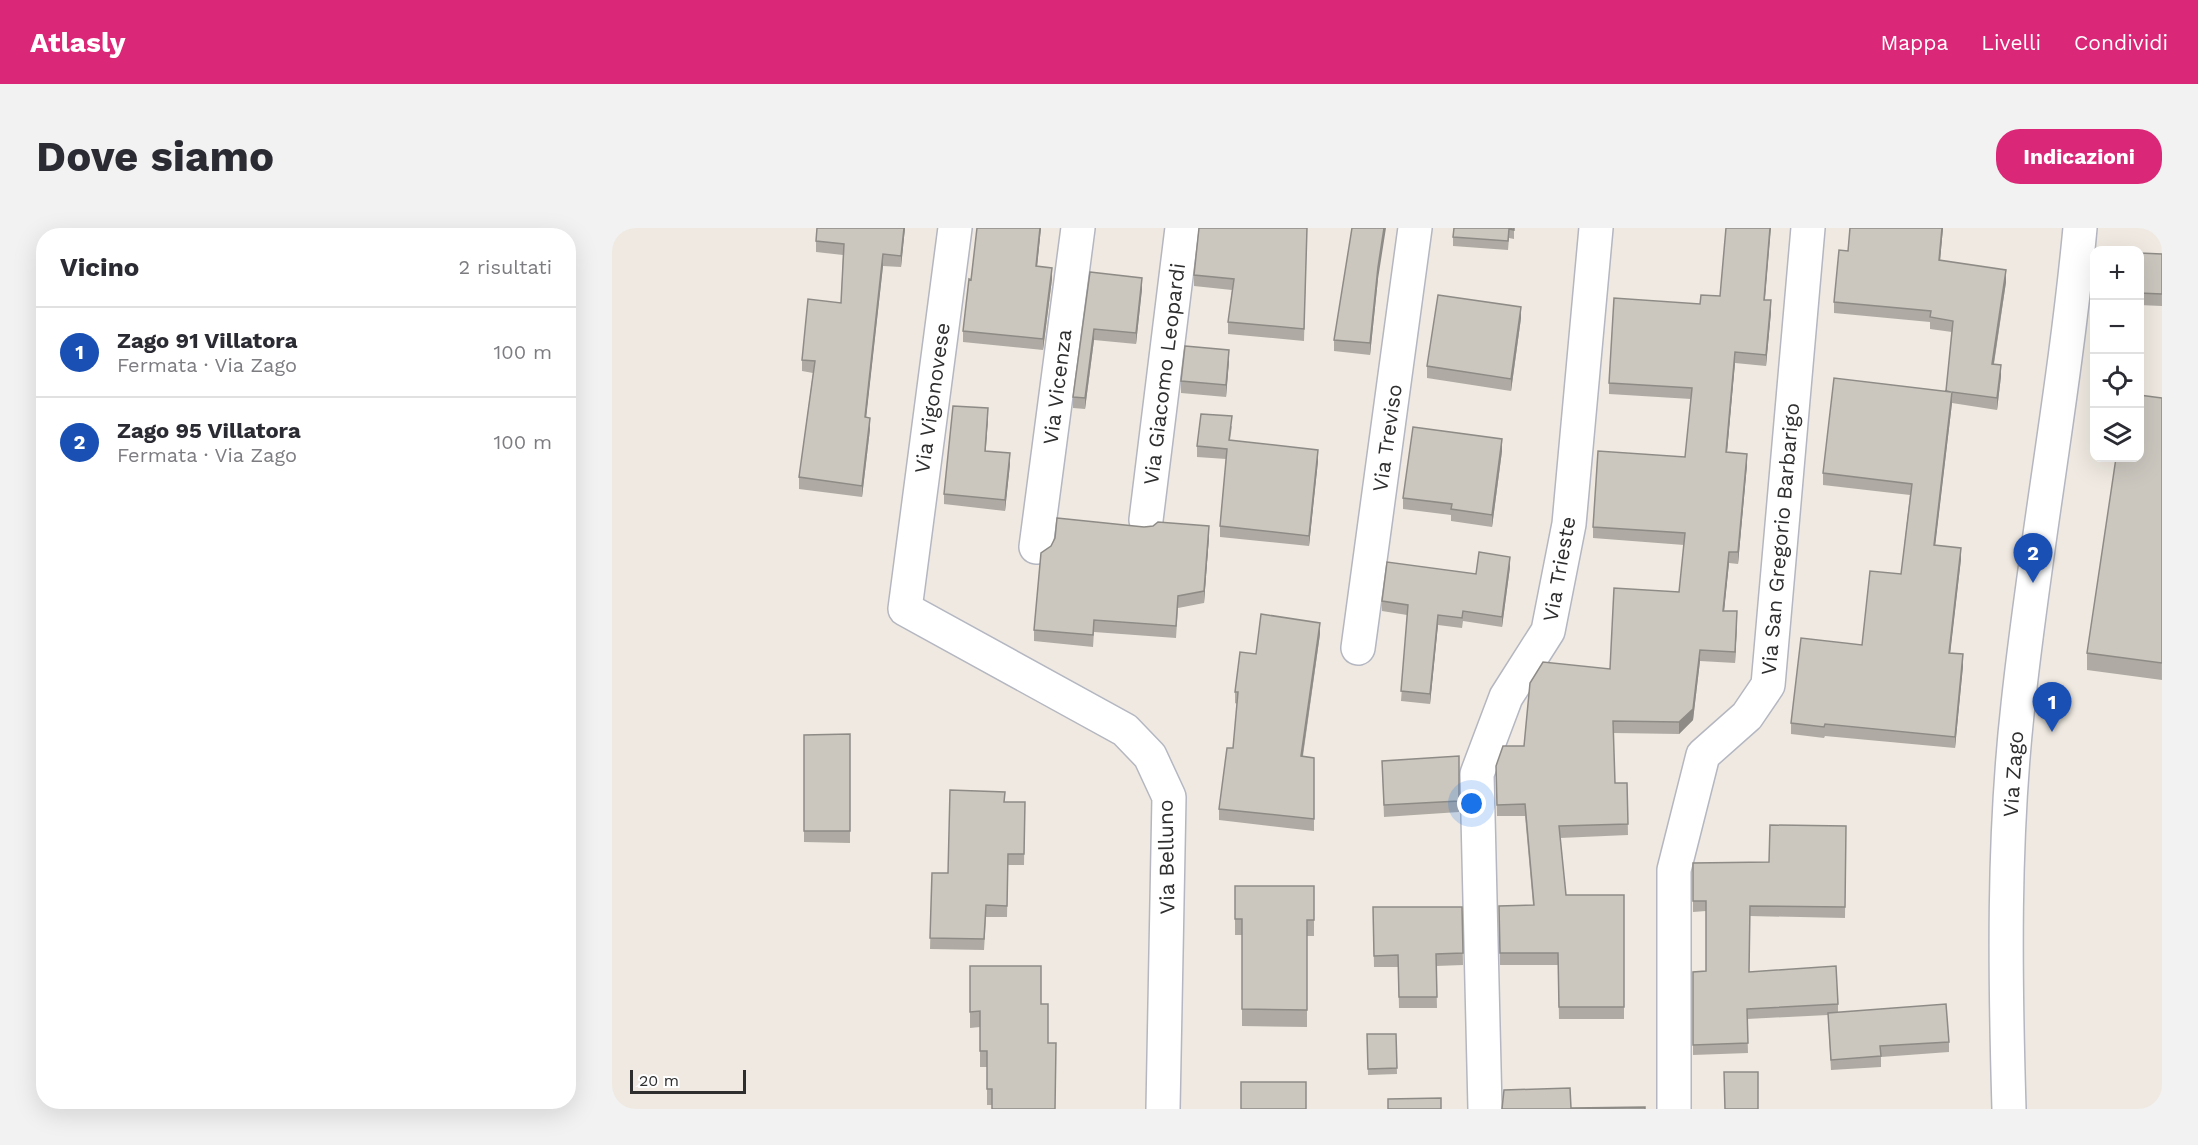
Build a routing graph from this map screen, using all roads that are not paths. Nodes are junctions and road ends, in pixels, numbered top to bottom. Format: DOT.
graph roads {
  1 [pos="955,228"];
  2 [pos="1078,228"];
  3 [pos="1182,228"];
  4 [pos="1415,228"];
  5 [pos="1596,228"];
  6 [pos="1808,228"];
  7 [pos="2080,228"];
  8 [pos="1146,520"];
  9 [pos="1036,547"];
  10 [pos="910,568"];
  11 [pos="1358,648"];
  12 [pos="1163,1109"];
  13 [pos="1485,1109"];
  14 [pos="1674,1109"];
  15 [pos="2008,1109"];
  1 -- 10 [label="street, Via Vigonovese"];
  2 -- 9 [label="street, Via Vicenza"];
  3 -- 8 [label="street, Via Giacomo Leopardi"];
  4 -- 11 [label="street, Via Treviso"];
  5 -- 13 [label="street, Via Trieste"];
  6 -- 14 [label="street, Via San Gregorio Barbarigo"];
  7 -- 15 [label="street, Via Zago"];
  10 -- 12 [label="street, Via Belluno"];
}
